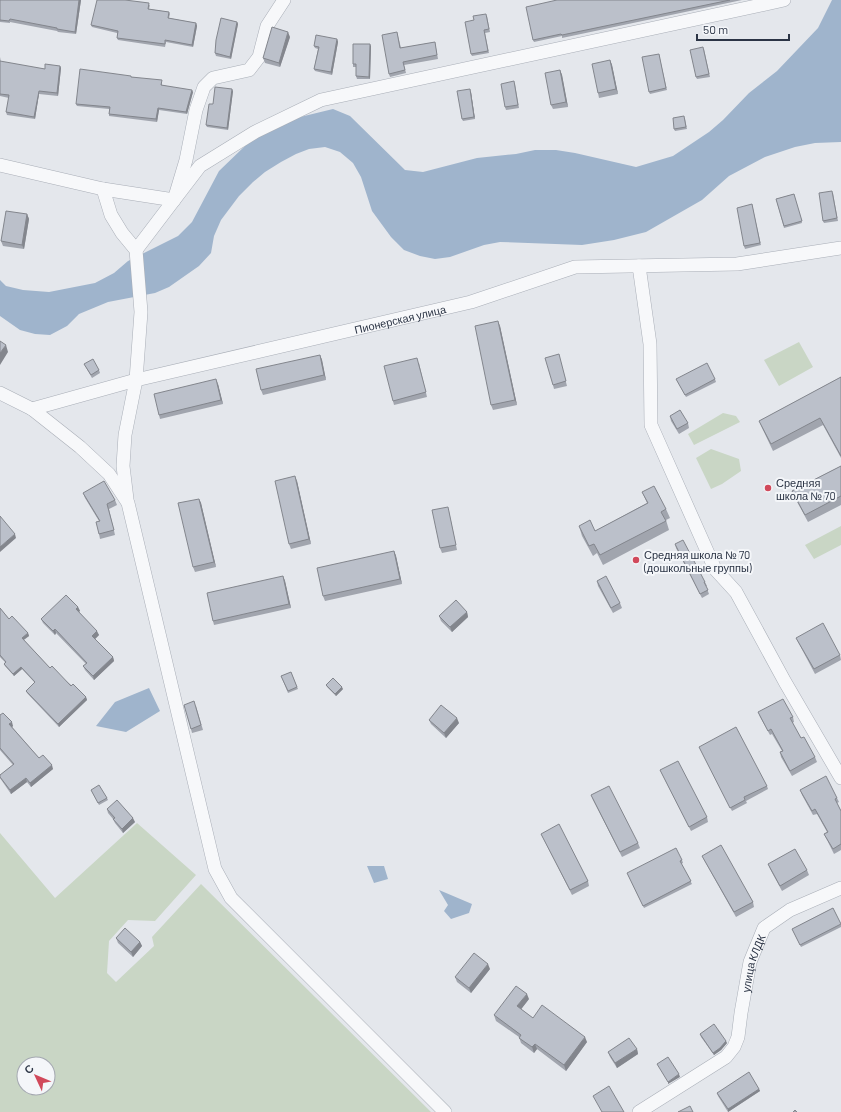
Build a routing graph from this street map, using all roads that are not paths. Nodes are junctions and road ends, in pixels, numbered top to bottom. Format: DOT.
graph roads {
  1 [pos="284,0"];
  2 [pos="784,0"];
  3 [pos="0,165"];
  4 [pos="103,189"];
  5 [pos="174,200"];
  6 [pos="841,248"];
  7 [pos="136,250"];
  8 [pos="639,266"];
  9 [pos="136,380"];
  10 [pos="0,393"];
  11 [pos="32,409"];
  12 [pos="128,503"];
  13 [pos="841,778"];
  14 [pos="841,888"];
  15 [pos="445,1112"];
  16 [pos="639,1112"];
  1 -- 5 [label="street"];
  2 -- 5 [label="street"];
  3 -- 4 [label="street"];
  4 -- 5 [label="street"];
  4 -- 7 [label="street"];
  5 -- 7 [label="street"];
  6 -- 8 [label="street, Пионерская улица"];
  7 -- 9 [label="street"];
  8 -- 9 [label="street, Пионерская улица"];
  8 -- 13 [label="street"];
  9 -- 11 [label="street, Пионерская улица"];
  9 -- 12 [label="street"];
  10 -- 11 [label="street"];
  11 -- 12 [label="street"];
  12 -- 15 [label="street"];
  14 -- 16 [label="street, улица КЛДК"];
}
